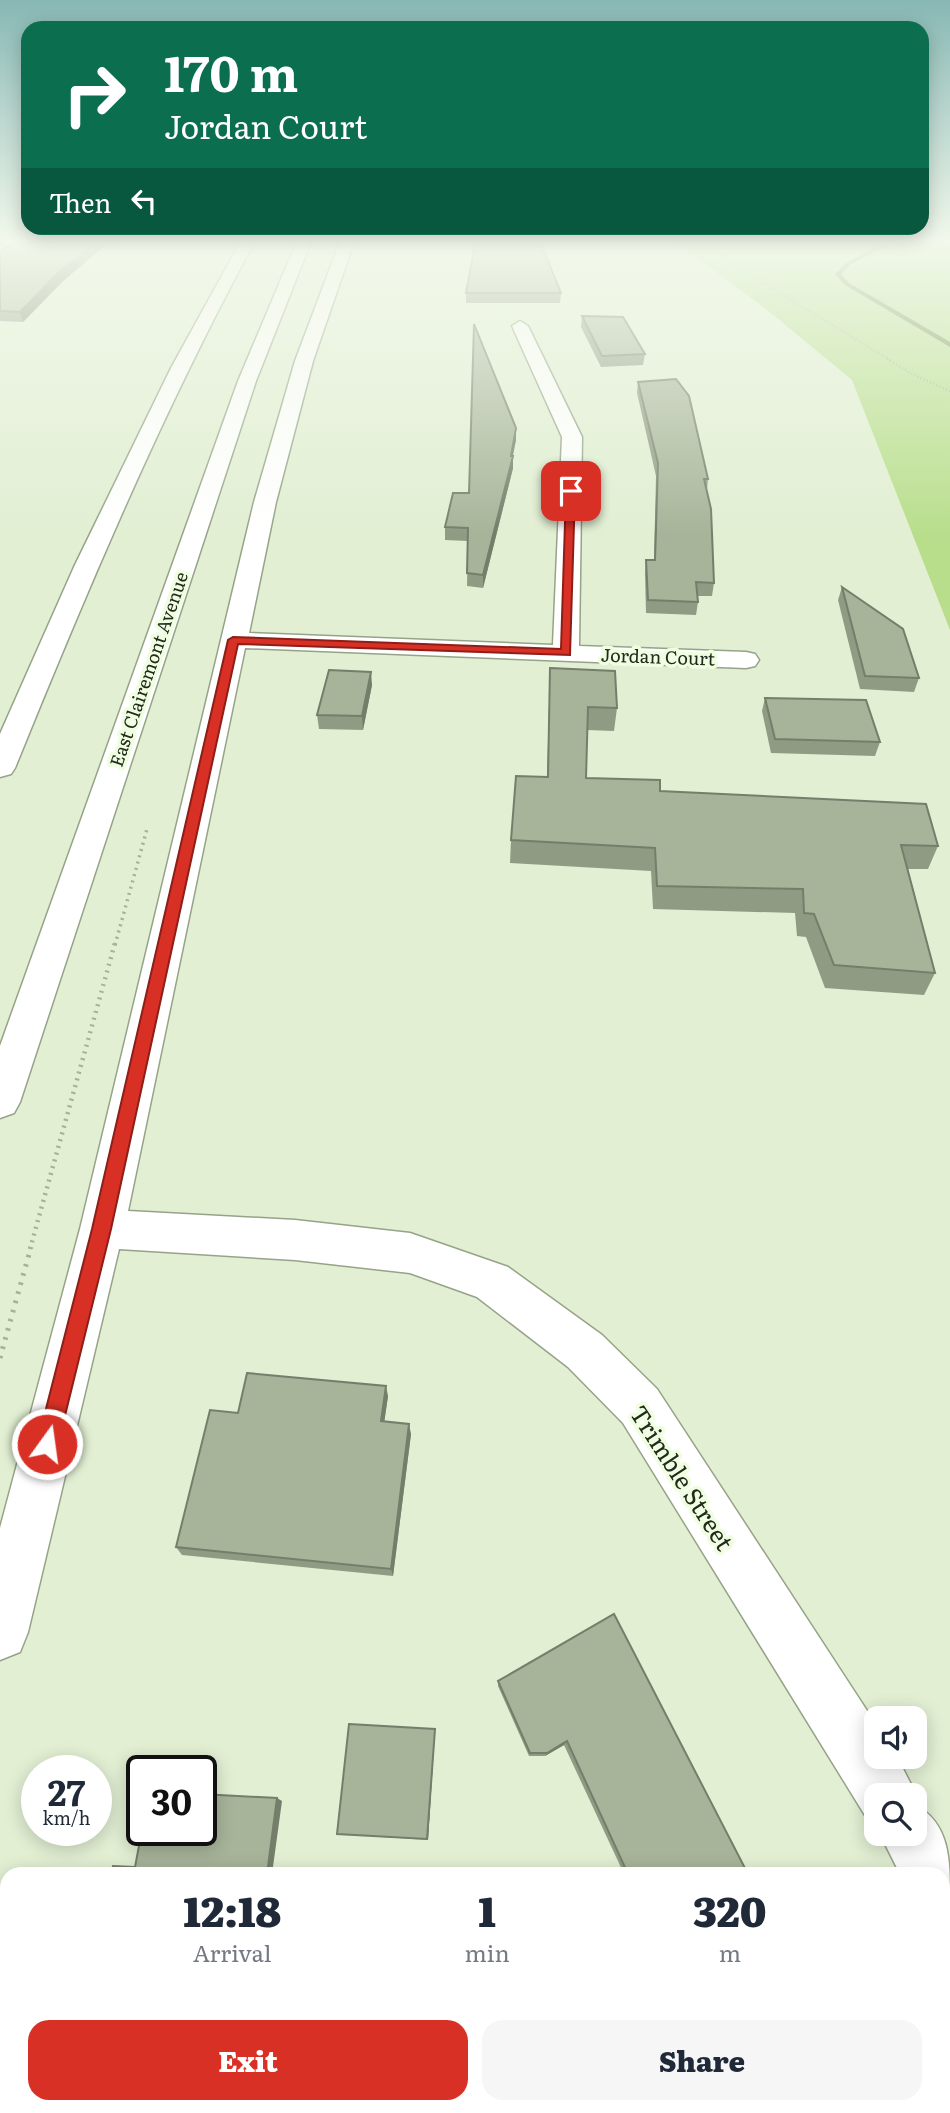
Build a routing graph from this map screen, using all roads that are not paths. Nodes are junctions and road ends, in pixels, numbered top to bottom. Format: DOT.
graph roads {
  1 [pos="194,338"];
  2 [pos="265,338"];
  3 [pos="312,338"];
  4 [pos="525,338"];
  5 [pos="233,640"];
  6 [pos="566,652"];
  7 [pos="746,660"];
  8 [pos="0,768"];
  9 [pos="0,1101"];
  10 [pos="102,1229"];
  11 [pos="0,1632"];
  12 [pos="879,1783"];
  13 [pos="918,1846"];
  14 [pos="932,1867"];
  1 -- 8 [label="street"];
  2 -- 9 [label="street, East Clairemont Avenue"];
  3 -- 5 [label="street"];
  4 -- 6 [label="street"];
  5 -- 6 [label="street, Jordan Court"];
  5 -- 10 [label="street"];
  6 -- 7 [label="street, Jordan Court"];
  10 -- 11 [label="street"];
  10 -- 12 [label="street, Trimble Street"];
  13 -- 14 [label="street"];
}
